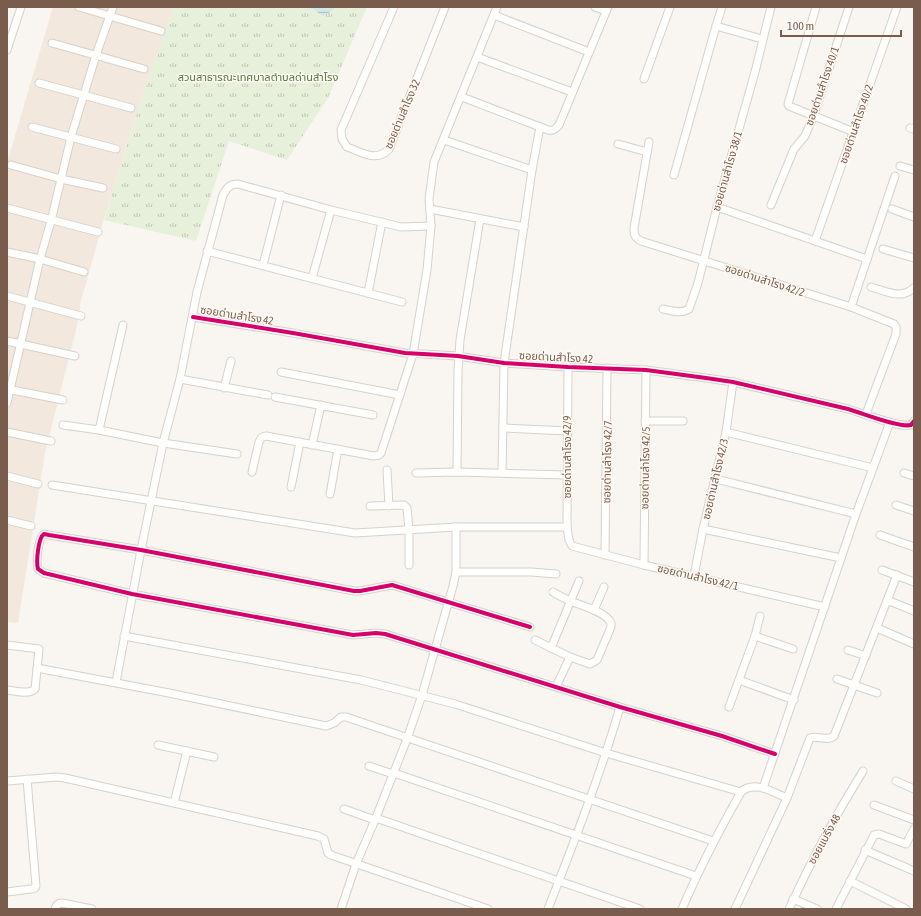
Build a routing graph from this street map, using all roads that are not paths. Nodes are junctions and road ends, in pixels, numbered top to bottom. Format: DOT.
graph roads {
  1 [pos="21,7"];
  2 [pos="79,7"];
  3 [pos="113,7"];
  4 [pos="394,7"];
  5 [pos="445,7"];
  6 [pos="497,7"];
  7 [pos="595,7"];
  8 [pos="670,7"];
  9 [pos="722,7"];
  10 [pos="771,7"];
  11 [pos="816,7"];
  12 [pos="849,7"];
  13 [pos="897,7"];
  14 [pos="607,9"];
  15 [pos="494,15"];
  16 [pos="110,16"];
  17 [pos="716,26"];
  18 [pos="161,31"];
  19 [pos="762,39"];
  20 [pos="52,42"];
  21 [pos="7,50"];
  22 [pos="589,52"];
  23 [pos="96,55"];
  24 [pos="477,57"];
  25 [pos="144,69"];
  26 [pos="644,79"];
  27 [pos="39,83"];
  28 [pos="572,92"];
  29 [pos="84,96"];
  30 [pos="462,97"];
  31 [pos="131,108"];
  32 [pos="813,117"];
  33 [pos="32,127"];
  34 [pos="540,127"];
  35 [pos="854,132"];
  36 [pos="71,137"];
  37 [pos="444,140"];
  38 [pos="649,142"];
  39 [pos="618,144"];
  40 [pos="116,149"];
  41 [pos="647,152"];
  42 [pos="11,165"];
  43 [pos="900,166"];
  44 [pos="532,170"];
  45 [pos="914,170"];
  46 [pos="674,175"];
  47 [pos="895,176"];
  48 [pos="60,179"];
  49 [pos="103,188"];
  50 [pos="281,195"];
  51 [pos="771,205"];
  52 [pos="717,207"];
  53 [pos="7,208"];
  54 [pos="430,209"];
  55 [pos="892,209"];
  56 [pos="332,210"];
  57 [pos="914,216"];
  58 [pos="480,219"];
  59 [pos="51,221"];
  60 [pos="382,222"];
  61 [pos="432,226"];
  62 [pos="524,227"];
  63 [pos="98,232"];
  64 [pos="815,241"];
  65 [pos="884,249"];
  66 [pos="207,251"];
  67 [pos="7,252"];
  68 [pos="914,258"];
  69 [pos="40,259"];
  70 [pos="867,259"];
  71 [pos="703,260"];
  72 [pos="263,265"];
  73 [pos="84,272"];
  74 [pos="312,278"];
  75 [pos="870,287"];
  76 [pos="914,288"];
  77 [pos="368,293"];
  78 [pos="7,296"];
  79 [pos="30,301"];
  80 [pos="402,302"];
  81 [pos="851,307"];
  82 [pos="663,309"];
  83 [pos="80,316"];
  84 [pos="193,317"];
  85 [pos="122,325"];
  86 [pos="7,341"];
  87 [pos="20,345"];
  88 [pos="413,354"];
  89 [pos="75,356"];
  90 [pos="458,356"];
  91 [pos="231,361"];
  92 [pos="504,363"];
  93 [pos="568,367"];
  94 [pos="607,368"];
  95 [pos="646,370"];
  96 [pos="281,372"];
  97 [pos="180,379"];
  98 [pos="733,382"];
  99 [pos="224,388"];
  100 [pos="9,389"];
  101 [pos="400,395"];
  102 [pos="63,400"];
  103 [pos="7,403"];
  104 [pos="321,405"];
  105 [pos="866,414"];
  106 [pos="373,415"];
  107 [pos="645,421"];
  108 [pos="683,421"];
  109 [pos="914,421"];
  110 [pos="890,422"];
  111 [pos="63,425"];
  112 [pos="504,428"];
  113 [pos="99,430"];
  114 [pos="568,431"];
  115 [pos="7,432"];
  116 [pos="726,432"];
  117 [pos="51,441"];
  118 [pos="300,442"];
  119 [pos="163,443"];
  120 [pos="312,445"];
  121 [pos="338,450"];
  122 [pos="237,454"];
  123 [pos="873,468"];
  124 [pos="388,470"];
  125 [pos="252,472"];
  126 [pos="457,472"];
  127 [pos="416,473"];
  128 [pos="502,473"];
  129 [pos="904,473"];
  130 [pos="567,475"];
  131 [pos="7,476"];
  132 [pos="914,476"];
  133 [pos="716,479"];
  134 [pos="38,484"];
  135 [pos="52,485"];
  136 [pos="291,487"];
  137 [pos="330,494"];
  138 [pos="152,501"];
  139 [pos="896,505"];
  140 [pos="370,506"];
  141 [pos="390,506"];
  142 [pos="914,512"];
  143 [pos="856,514"];
  144 [pos="7,520"];
  145 [pos="31,526"];
  146 [pos="456,527"];
  147 [pos="567,527"];
  148 [pos="409,529"];
  149 [pos="703,529"];
  150 [pos="880,535"];
  151 [pos="572,546"];
  152 [pos="914,547"];
  153 [pos="141,550"];
  154 [pos="605,555"];
  155 [pos="841,558"];
  156 [pos="409,565"];
  157 [pos="644,565"];
  158 [pos="882,570"];
  159 [pos="456,572"];
  160 [pos="556,574"];
  161 [pos="897,575"];
  162 [pos="694,576"];
  163 [pos="579,580"];
  164 [pos="914,582"];
  165 [pos="604,587"];
  166 [pos="553,592"];
  167 [pos="132,594"];
  168 [pos="887,600"];
  169 [pos="571,601"];
  170 [pos="449,603"];
  171 [pos="825,607"];
  172 [pos="594,610"];
  173 [pos="914,611"];
  174 [pos="760,616"];
  175 [pos="530,627"];
  176 [pos="877,628"];
  177 [pos="124,636"];
  178 [pos="755,636"];
  179 [pos="535,640"];
  180 [pos="914,644"];
  181 [pos="7,645"];
  182 [pos="552,648"];
  183 [pos="793,649"];
  184 [pos="434,650"];
  185 [pos="848,650"];
  186 [pos="570,656"];
  187 [pos="866,656"];
  188 [pos="37,668"];
  189 [pos="837,679"];
  190 [pos="739,680"];
  191 [pos="116,682"];
  192 [pos="853,685"];
  193 [pos="556,687"];
  194 [pos="7,690"];
  195 [pos="877,693"];
  196 [pos="422,695"];
  197 [pos="794,700"];
  198 [pos="620,707"];
  199 [pos="729,707"];
  200 [pos="407,738"];
  201 [pos="158,745"];
  202 [pos="187,751"];
  203 [pos="606,753"];
  204 [pos="775,754"];
  205 [pos="214,757"];
  206 [pos="369,766"];
  207 [pos="863,771"];
  208 [pos="393,773"];
  209 [pos="27,779"];
  210 [pos="7,781"];
  211 [pos="896,781"];
  212 [pos="763,788"];
  213 [pos="914,789"];
  214 [pos="740,792"];
  215 [pos="787,798"];
  216 [pos="590,800"];
  217 [pos="174,803"];
  218 [pos="874,805"];
  219 [pos="344,809"];
  220 [pos="375,819"];
  221 [pos="914,820"];
  222 [pos="914,829"];
  223 [pos="576,835"];
  224 [pos="713,841"];
  225 [pos="906,844"];
  226 [pos="914,847"];
  227 [pos="865,850"];
  228 [pos="356,864"];
  229 [pos="914,871"];
  230 [pos="696,876"];
  231 [pos="559,881"];
  232 [pos="850,881"];
  233 [pos="7,892"];
  234 [pos="793,899"];
  235 [pos="55,909"];
  236 [pos="92,909"];
  237 [pos="341,909"];
  238 [pos="488,909"];
  239 [pos="548,909"];
  240 [pos="640,909"];
  241 [pos="682,909"];
  242 [pos="735,909"];
  243 [pos="789,909"];
  244 [pos="817,909"];
  245 [pos="836,909"];
  246 [pos="906,909"];
  1 -- 21 [label="street"];
  2 -- 16 [label="street"];
  3 -- 16 [label="street"];
  4 -- 5 [label="street, ซอยด่านสำโรง 32"];
  6 -- 15 [label="street"];
  7 -- 14 [label="street"];
  8 -- 26 [label="street"];
  9 -- 17 [label="street"];
  10 -- 19 [label="street, ซอยด่านสำโรง 38/1"];
  11 -- 32 [label="street"];
  12 -- 32 [label="street, ซอยด่านสำโรง 40/1"];
  13 -- 35 [label="street, ซอยด่านสำโรง 40/2"];
  14 -- 22 [label="street"];
  15 -- 22 [label="street"];
  15 -- 24 [label="street"];
  16 -- 18 [label="street"];
  16 -- 23 [label="street"];
  17 -- 19 [label="street"];
  17 -- 46 [label="street"];
  19 -- 52 [label="street, ซอยด่านสำโรง 38/1"];
  20 -- 23 [label="street"];
  22 -- 28 [label="street"];
  23 -- 25 [label="street"];
  23 -- 29 [label="street"];
  24 -- 28 [label="street"];
  24 -- 30 [label="street"];
  27 -- 29 [label="street"];
  28 -- 34 [label="street"];
  29 -- 31 [label="street"];
  29 -- 36 [label="street"];
  30 -- 34 [label="street"];
  30 -- 37 [label="street"];
  32 -- 35 [label="street"];
  32 -- 51 [label="street, ซอยด่านสำโรง 40/1"];
  33 -- 36 [label="street"];
  34 -- 44 [label="street"];
  35 -- 64 [label="street, ซอยด่านสำโรง 40/2"];
  36 -- 40 [label="street"];
  36 -- 48 [label="street"];
  37 -- 44 [label="street"];
  37 -- 54 [label="street"];
  38 -- 41 [label="street, ซอยด่านสำโรง 42/2"];
  39 -- 41 [label="street"];
  41 -- 71 [label="street, ซอยด่านสำโรง 42/2"];
  42 -- 48 [label="street"];
  43 -- 45 [label="street"];
  44 -- 62 [label="street"];
  47 -- 70 [label="street"];
  48 -- 49 [label="street"];
  48 -- 59 [label="street"];
  50 -- 56 [label="street"];
  50 -- 66 [label="street"];
  50 -- 72 [label="street"];
  52 -- 64 [label="street"];
  52 -- 71 [label="street, ซอยด่านสำโรง 38/1"];
  53 -- 59 [label="street"];
  54 -- 58 [label="street"];
  54 -- 61 [label="street"];
  55 -- 57 [label="street"];
  56 -- 60 [label="street"];
  56 -- 74 [label="street"];
  58 -- 62 [label="street"];
  58 -- 90 [label="street"];
  59 -- 63 [label="street"];
  59 -- 69 [label="street"];
  60 -- 61 [label="street"];
  60 -- 77 [label="street"];
  61 -- 88 [label="street"];
  62 -- 92 [label="street"];
  64 -- 70 [label="street"];
  65 -- 68 [label="street"];
  66 -- 72 [label="street"];
  66 -- 84 [label="street"];
  67 -- 69 [label="street"];
  69 -- 73 [label="street"];
  69 -- 79 [label="street"];
  70 -- 81 [label="street"];
  71 -- 81 [label="street, ซอยด่านสำโรง 42/2"];
  71 -- 82 [label="street, ซอยด่านสำโรง 38/1"];
  72 -- 74 [label="street"];
  74 -- 77 [label="street"];
  75 -- 76 [label="street"];
  77 -- 80 [label="street"];
  78 -- 79 [label="street"];
  79 -- 83 [label="street"];
  79 -- 87 [label="street"];
  81 -- 105 [label="street, ซอยด่านสำโรง 42/2"];
  84 -- 88 [label="street, ซอยด่านสำโรง 42"];
  84 -- 97 [label="street"];
  85 -- 113 [label="street"];
  86 -- 87 [label="street"];
  87 -- 89 [label="street"];
  87 -- 100 [label="street"];
  88 -- 90 [label="street, ซอยด่านสำโรง 42"];
  88 -- 101 [label="street"];
  90 -- 92 [label="street, ซอยด่านสำโรง 42"];
  90 -- 126 [label="street"];
  91 -- 99 [label="street"];
  92 -- 93 [label="street, ซอยด่านสำโรง 42"];
  92 -- 112 [label="street"];
  93 -- 94 [label="street, ซอยด่านสำโรง 42"];
  93 -- 114 [label="street, ซอยด่านสำโรง 42/9"];
  94 -- 95 [label="street, ซอยด่านสำโรง 42"];
  94 -- 154 [label="street, ซอยด่านสำโรง 42/7"];
  95 -- 98 [label="street, ซอยด่านสำโรง 42"];
  95 -- 107 [label="street, ซอยด่านสำโรง 42/5"];
  96 -- 101 [label="street"];
  97 -- 99 [label="street"];
  97 -- 119 [label="street"];
  98 -- 105 [label="street, ซอยด่านสำโรง 42"];
  98 -- 116 [label="street, ซอยด่านสำโรง 42/3"];
  99 -- 104 [label="street"];
  100 -- 102 [label="street"];
  100 -- 103 [label="street"];
  101 -- 121 [label="street"];
  104 -- 106 [label="street"];
  104 -- 120 [label="street"];
  105 -- 110 [label="street, ซอยด่านสำโรง 42"];
  107 -- 108 [label="street"];
  107 -- 157 [label="street, ซอยด่านสำโรง 42/5"];
  109 -- 110 [label="street, ซอยด่านสำโรง 42"];
  110 -- 123 [label="street"];
  111 -- 113 [label="street"];
  112 -- 114 [label="street"];
  112 -- 128 [label="street"];
  113 -- 119 [label="street"];
  114 -- 130 [label="street, ซอยด่านสำโรง 42/9"];
  115 -- 117 [label="street"];
  116 -- 123 [label="street"];
  116 -- 133 [label="street, ซอยด่านสำโรง 42/3"];
  118 -- 120 [label="street"];
  118 -- 125 [label="street"];
  118 -- 136 [label="street"];
  119 -- 122 [label="street"];
  119 -- 138 [label="street"];
  120 -- 121 [label="street"];
  121 -- 137 [label="street"];
  123 -- 143 [label="street"];
  124 -- 141 [label="street"];
  126 -- 127 [label="street"];
  126 -- 128 [label="street"];
  128 -- 130 [label="street"];
  129 -- 132 [label="street"];
  130 -- 147 [label="street, ซอยด่านสำโรง 42/9"];
  131 -- 134 [label="street"];
  133 -- 143 [label="street"];
  133 -- 149 [label="street, ซอยด่านสำโรง 42/3"];
  135 -- 138 [label="street"];
  138 -- 148 [label="street"];
  138 -- 153 [label="street"];
  139 -- 142 [label="street"];
  140 -- 141 [label="street"];
  141 -- 148 [label="street"];
  143 -- 155 [label="street"];
  144 -- 145 [label="street"];
  146 -- 147 [label="street"];
  146 -- 148 [label="street"];
  146 -- 159 [label="street"];
  147 -- 151 [label="street, ซอยด่านสำโรง 42/9"];
  148 -- 156 [label="street"];
  149 -- 155 [label="street"];
  149 -- 162 [label="street, ซอยด่านสำโรง 42/3"];
  150 -- 152 [label="street"];
  151 -- 154 [label="street, ซอยด่านสำโรง 42/1"];
  153 -- 167 [label="street"];
  153 -- 167 [label="street"];
  153 -- 170 [label="street"];
  154 -- 157 [label="street, ซอยด่านสำโรง 42/1"];
  155 -- 171 [label="street"];
  157 -- 162 [label="street, ซอยด่านสำโรง 42/1"];
  158 -- 161 [label="street"];
  159 -- 160 [label="street"];
  159 -- 170 [label="street"];
  161 -- 164 [label="street"];
  161 -- 168 [label="street"];
  162 -- 171 [label="street, ซอยด่านสำโรง 42/1"];
  163 -- 169 [label="street"];
  165 -- 172 [label="street"];
  166 -- 169 [label="street"];
  167 -- 177 [label="street"];
  167 -- 184 [label="street"];
  168 -- 173 [label="street"];
  168 -- 176 [label="street"];
  169 -- 172 [label="street"];
  169 -- 182 [label="street"];
  170 -- 175 [label="street"];
  170 -- 184 [label="street"];
  171 -- 197 [label="street"];
  172 -- 186 [label="street"];
  174 -- 178 [label="street"];
  176 -- 180 [label="street"];
  176 -- 187 [label="street"];
  177 -- 191 [label="street"];
  177 -- 196 [label="street"];
  178 -- 183 [label="street"];
  178 -- 190 [label="street"];
  179 -- 182 [label="street"];
  181 -- 188 [label="street"];
  182 -- 186 [label="street"];
  184 -- 193 [label="street"];
  184 -- 196 [label="street"];
  185 -- 187 [label="street"];
  186 -- 193 [label="street"];
  187 -- 192 [label="street"];
  188 -- 191 [label="street"];
  188 -- 194 [label="street"];
  189 -- 192 [label="street"];
  190 -- 197 [label="street"];
  190 -- 199 [label="street"];
  191 -- 200 [label="street"];
  192 -- 195 [label="street"];
  192 -- 215 [label="street"];
  193 -- 198 [label="street"];
  196 -- 200 [label="street"];
  196 -- 203 [label="street"];
  197 -- 204 [label="street"];
  198 -- 203 [label="street"];
  198 -- 204 [label="street"];
  200 -- 208 [label="street"];
  200 -- 216 [label="street"];
  201 -- 202 [label="street"];
  202 -- 205 [label="street"];
  202 -- 217 [label="street"];
  203 -- 214 [label="street"];
  203 -- 216 [label="street"];
  204 -- 212 [label="street"];
  206 -- 208 [label="street"];
  207 -- 234 [label="street, ซอยแบริ่ง 48"];
  208 -- 220 [label="street"];
  208 -- 223 [label="street"];
  209 -- 210 [label="street"];
  209 -- 217 [label="street"];
  209 -- 233 [label="street"];
  211 -- 213 [label="street"];
  212 -- 214 [label="street"];
  212 -- 215 [label="street"];
  214 -- 224 [label="street"];
  215 -- 242 [label="street"];
  216 -- 223 [label="street"];
  216 -- 224 [label="street"];
  217 -- 228 [label="street"];
  218 -- 221 [label="street"];
  219 -- 220 [label="street"];
  220 -- 228 [label="street"];
  220 -- 231 [label="street"];
  222 -- 225 [label="street"];
  223 -- 230 [label="street"];
  223 -- 231 [label="street"];
  224 -- 230 [label="street"];
  225 -- 226 [label="street"];
  225 -- 227 [label="street"];
  227 -- 229 [label="street"];
  227 -- 232 [label="street"];
  228 -- 237 [label="street"];
  228 -- 238 [label="street"];
  230 -- 241 [label="street"];
  231 -- 239 [label="street"];
  231 -- 240 [label="street"];
  232 -- 245 [label="street"];
  232 -- 246 [label="street"];
  234 -- 243 [label="street, ซอยแบริ่ง 48"];
  234 -- 244 [label="street"];
  235 -- 236 [label="street"];
}
